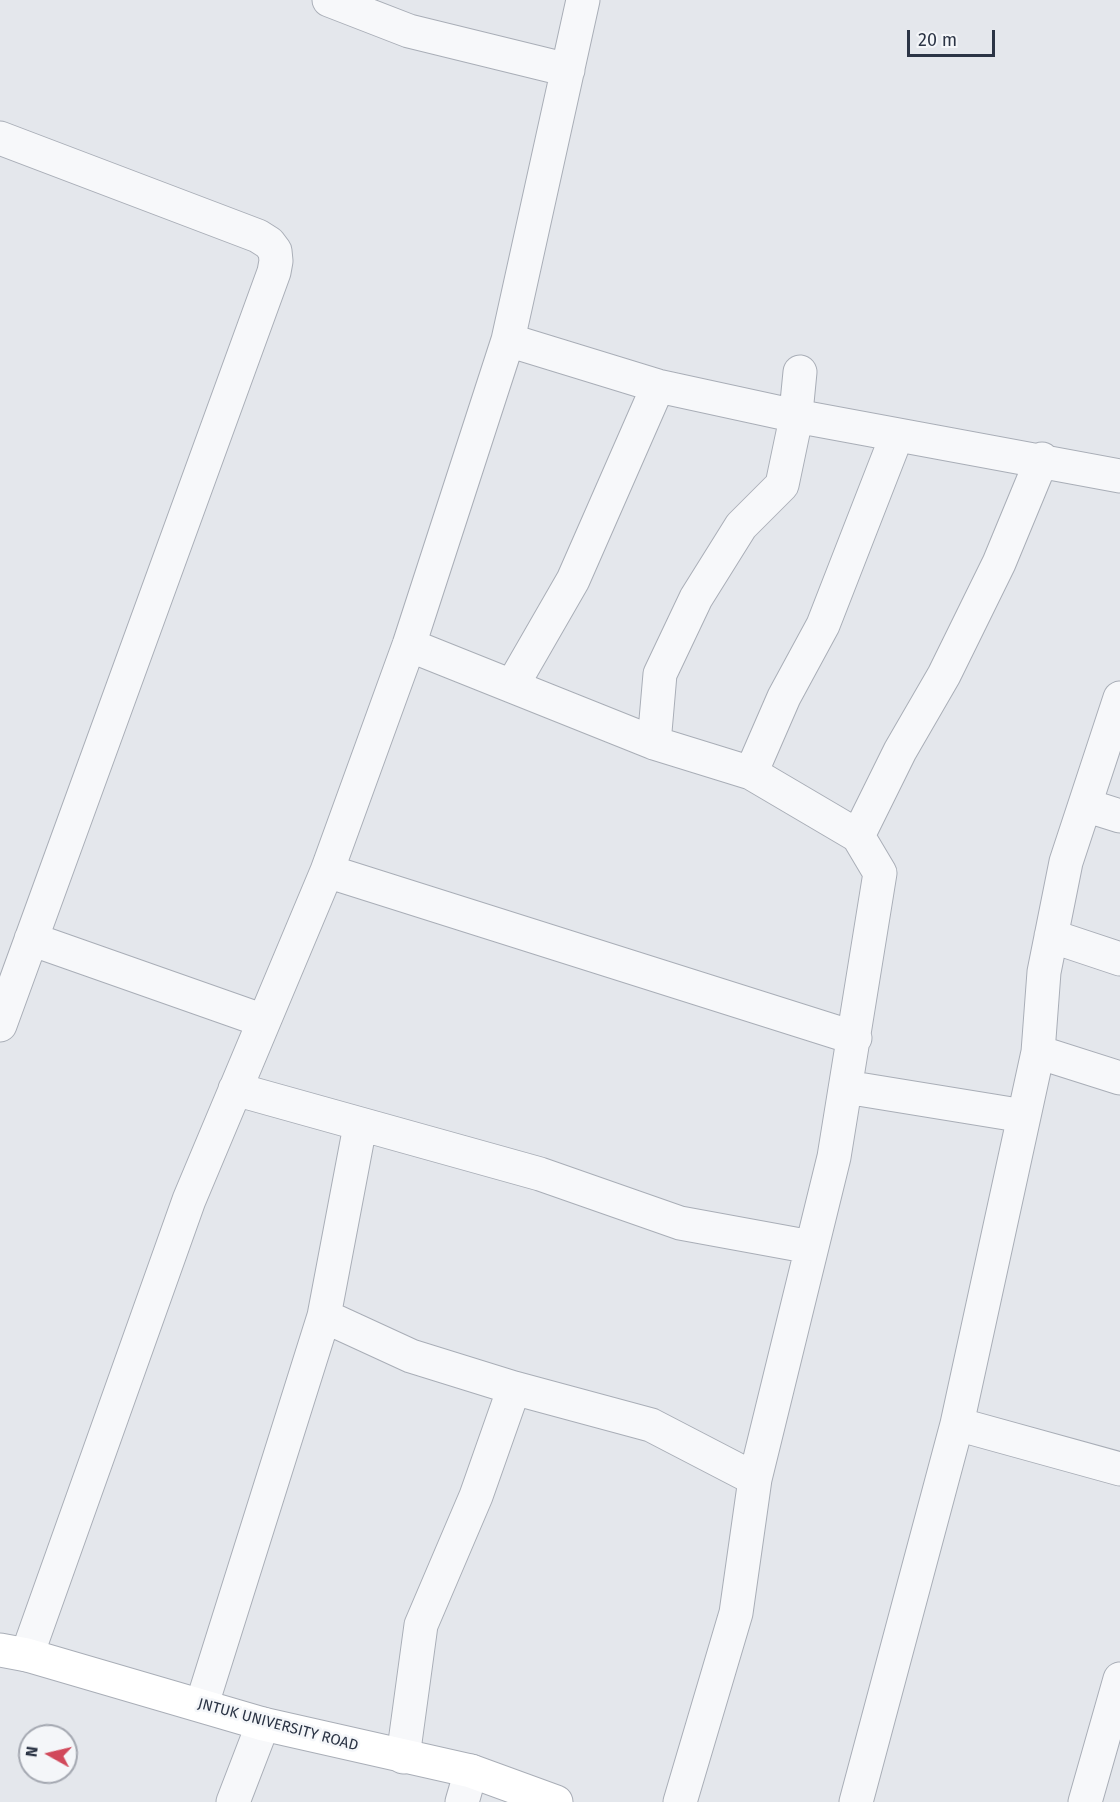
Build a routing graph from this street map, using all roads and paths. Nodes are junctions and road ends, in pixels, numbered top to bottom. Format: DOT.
graph roads {
  1 [pos="329,0"];
  2 [pos="583,0"];
  3 [pos="568,70"];
  4 [pos="0,138"];
  5 [pos="508,340"];
  6 [pos="800,372"];
  7 [pos="658,386"];
  8 [pos="796,416"];
  9 [pos="897,435"];
  10 [pos="1042,459"];
  11 [pos="1120,476"];
  12 [pos="409,645"];
  13 [pos="512,686"];
  14 [pos="1120,698"];
  15 [pos="654,743"];
  16 [pos="752,773"];
  17 [pos="1085,805"];
  18 [pos="1120,816"];
  19 [pos="858,836"];
  20 [pos="327,871"];
  21 [pos="1052,936"];
  22 [pos="31,939"];
  23 [pos="1120,959"];
  24 [pos="264,1021"];
  25 [pos="0,1025"];
  26 [pos="855,1038"];
  27 [pos="1038,1052"];
  28 [pos="1120,1077"];
  29 [pos="846,1087"];
  30 [pos="235,1089"];
  31 [pos="1024,1116"];
  32 [pos="360,1126"];
  33 [pos="811,1247"];
  34 [pos="324,1316"];
  35 [pos="514,1388"];
  36 [pos="957,1424"];
  37 [pos="1120,1469"];
  38 [pos="755,1479"];
  39 [pos="7,1652"];
  40 [pos="1120,1679"];
  41 [pos="202,1704"];
  42 [pos="263,1724"];
  43 [pos="403,1757"];
  44 [pos="471,1771"];
  45 [pos="233,1802"];
  46 [pos="462,1802"];
  47 [pos="556,1802"];
  48 [pos="680,1802"];
  49 [pos="856,1802"];
  50 [pos="1085,1802"];
  1 -- 3 [label="street"];
  2 -- 3 [label="street"];
  3 -- 5 [label="street"];
  4 -- 22 [label="street"];
  5 -- 7 [label="street"];
  5 -- 12 [label="street"];
  6 -- 8 [label="street"];
  7 -- 8 [label="street"];
  7 -- 13 [label="street"];
  8 -- 9 [label="street"];
  8 -- 15 [label="street"];
  9 -- 10 [label="street"];
  9 -- 16 [label="street"];
  10 -- 11 [label="street"];
  10 -- 19 [label="street"];
  12 -- 13 [label="street"];
  12 -- 20 [label="street"];
  13 -- 15 [label="street"];
  14 -- 17 [label="street"];
  15 -- 16 [label="street"];
  16 -- 19 [label="street"];
  17 -- 18 [label="street"];
  17 -- 21 [label="street"];
  19 -- 26 [label="street"];
  20 -- 24 [label="street"];
  20 -- 26 [label="street"];
  21 -- 23 [label="street"];
  21 -- 27 [label="street"];
  22 -- 24 [label="street"];
  22 -- 25 [label="street"];
  24 -- 30 [label="street"];
  26 -- 29 [label="street"];
  27 -- 28 [label="street"];
  27 -- 31 [label="street"];
  29 -- 31 [label="street"];
  29 -- 33 [label="street"];
  30 -- 32 [label="street"];
  30 -- 39 [label="street"];
  31 -- 36 [label="street"];
  32 -- 33 [label="street"];
  32 -- 34 [label="street"];
  33 -- 38 [label="street"];
  34 -- 35 [label="street"];
  34 -- 41 [label="street"];
  35 -- 38 [label="street"];
  35 -- 43 [label="street"];
  36 -- 37 [label="street"];
  36 -- 49 [label="street"];
  38 -- 48 [label="street"];
  39 -- 41 [label="main road, JNTUK UNIVERSITY ROAD"];
  40 -- 50 [label="street"];
  41 -- 42 [label="main road, JNTUK UNIVERSITY ROAD"];
  42 -- 43 [label="main road, JNTUK UNIVERSITY ROAD"];
  42 -- 45 [label="street"];
  43 -- 44 [label="main road, JNTUK UNIVERSITY ROAD"];
  44 -- 46 [label="street"];
  44 -- 47 [label="main road, JNTUK UNIVERSITY ROAD"];
}
